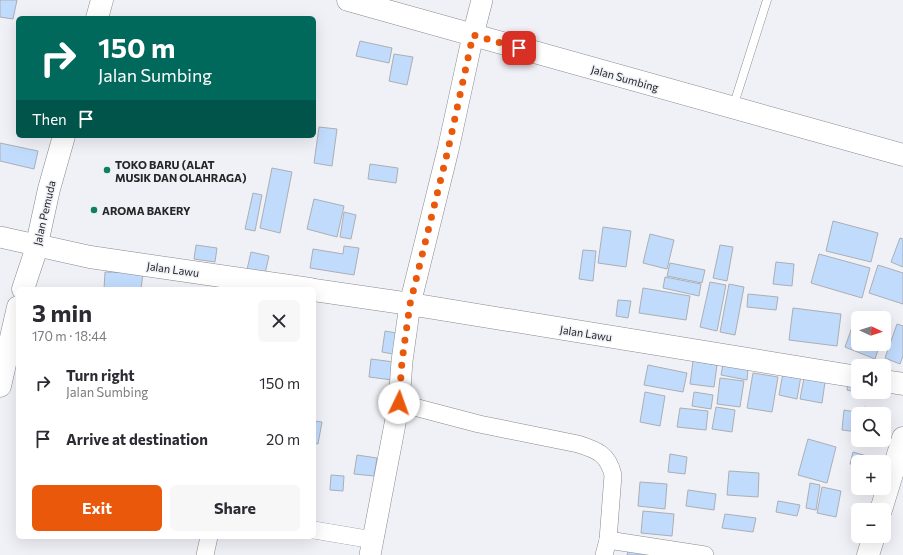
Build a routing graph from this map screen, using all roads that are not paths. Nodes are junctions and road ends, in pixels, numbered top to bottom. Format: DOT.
graph roads {
  1 [pos="102,0"];
  2 [pos="348,0"];
  3 [pos="482,0"];
  4 [pos="766,0"];
  5 [pos="98,16"];
  6 [pos="473,35"];
  7 [pos="733,108"];
  8 [pos="63,138"];
  9 [pos="903,155"];
  10 [pos="0,237"];
  11 [pos="35,249"];
  12 [pos="24,287"];
  13 [pos="296,287"];
  14 [pos="316,290"];
  15 [pos="410,304"];
  16 [pos="16,316"];
  17 [pos="851,375"];
  18 [pos="891,382"];
  19 [pos="903,384"];
  20 [pos="0,386"];
  21 [pos="399,398"];
  22 [pos="903,438"];
  23 [pos="883,503"];
  24 [pos="316,531"];
  25 [pos="209,539"];
  26 [pos="872,543"];
  27 [pos="606,547"];
  28 [pos="372,548"];
  29 [pos="205,555"];
  30 [pos="705,555"];
  31 [pos="868,555"];
  1 -- 5 [label="main road"];
  2 -- 6 [label="main road, Jalan Sumbing"];
  3 -- 6 [label="street"];
  4 -- 7 [label="lane"];
  6 -- 7 [label="main road, Jalan Sumbing"];
  6 -- 15 [label="street"];
  7 -- 9 [label="main road, Jalan Sumbing"];
  8 -- 11 [label="main road, Jalan Pemuda"];
  10 -- 11 [label="street"];
  11 -- 12 [label="main road, Jalan Pemuda"];
  11 -- 13 [label="main road, Jalan Lawu"];
  14 -- 15 [label="main road, Jalan Lawu"];
  15 -- 17 [label="main road, Jalan Lawu"];
  15 -- 21 [label="street"];
  16 -- 20 [label="main road"];
  18 -- 19 [label="main road"];
  21 -- 27 [label="street"];
  21 -- 28 [label="street"];
  22 -- 23 [label="main road"];
  24 -- 28 [label="street"];
  25 -- 29 [label="street"];
  26 -- 31 [label="main road"];
  27 -- 30 [label="street"];
}
